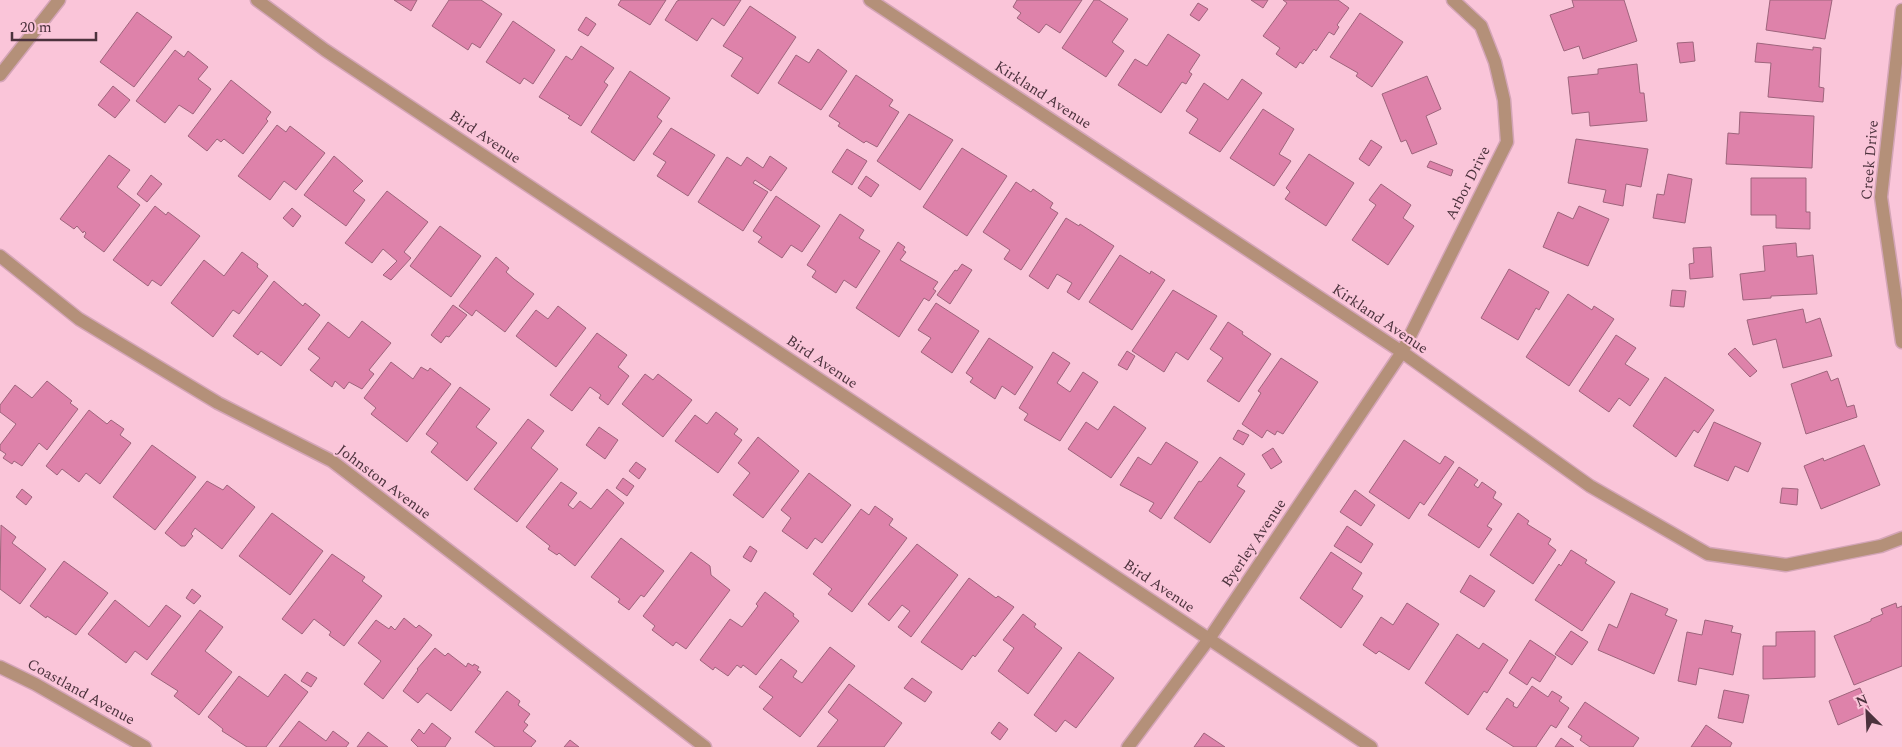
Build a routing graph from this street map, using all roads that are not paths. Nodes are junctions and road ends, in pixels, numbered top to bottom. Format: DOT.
graph roads {
  1 [pos="59,0"];
  2 [pos="257,0"];
  3 [pos="870,0"];
  4 [pos="1453,0"];
  5 [pos="1902,10"];
  6 [pos="0,75"];
  7 [pos="0,256"];
  8 [pos="1902,342"];
  9 [pos="1402,352"];
  10 [pos="1902,538"];
  11 [pos="1209,639"];
  12 [pos="0,667"];
  13 [pos="145,747"];
  14 [pos="705,747"];
  15 [pos="1128,747"];
  16 [pos="1371,747"];
  1 -- 6 [label="street"];
  2 -- 11 [label="street, Bird Avenue"];
  3 -- 9 [label="street, Kirkland Avenue"];
  4 -- 9 [label="street, Arbor Drive"];
  5 -- 8 [label="street, Creek Drive"];
  7 -- 14 [label="street, Johnston Avenue"];
  9 -- 10 [label="street, Kirkland Avenue"];
  9 -- 11 [label="street, Byerley Avenue"];
  11 -- 15 [label="street, Byerley Avenue"];
  11 -- 16 [label="street, Bird Avenue"];
  12 -- 13 [label="street, Coastland Avenue"];
}
